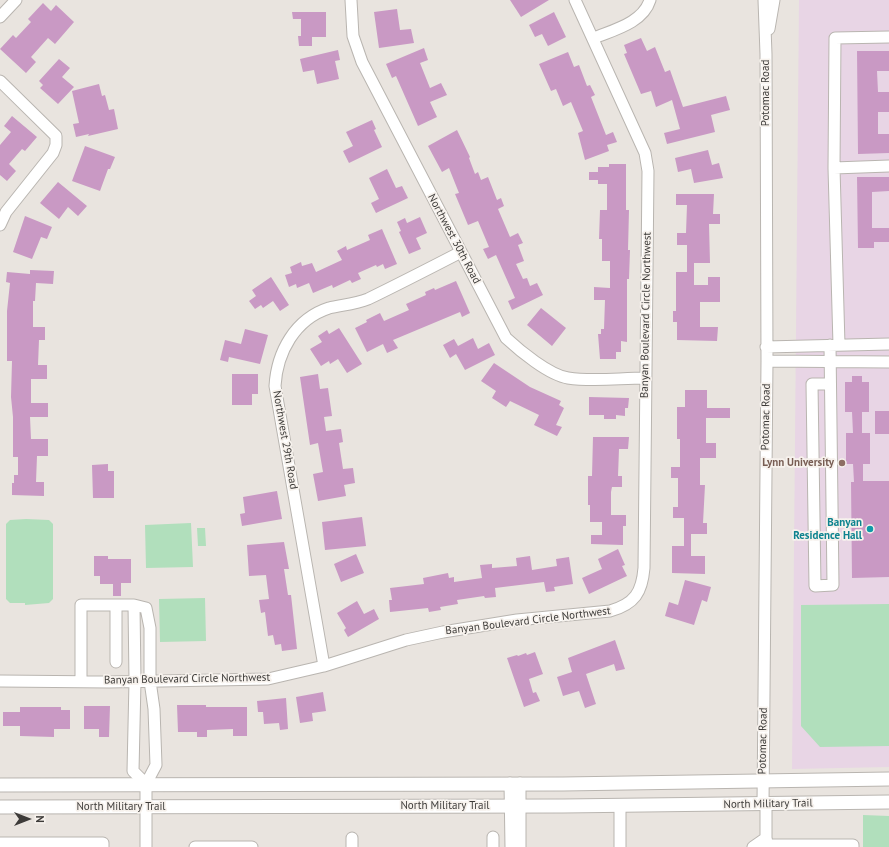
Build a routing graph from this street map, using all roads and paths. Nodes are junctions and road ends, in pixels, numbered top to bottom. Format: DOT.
graph roads {
  1 [pos="16,0"];
  2 [pos="351,0"];
  3 [pos="575,0"];
  4 [pos="650,0"];
  5 [pos="764,0"];
  6 [pos="774,0"];
  7 [pos="0,17"];
  8 [pos="889,37"];
  9 [pos="594,38"];
  10 [pos="766,54"];
  11 [pos="0,81"];
  12 [pos="889,166"];
  13 [pos="834,168"];
  14 [pos="0,225"];
  15 [pos="461,252"];
  16 [pos="889,344"];
  17 [pos="834,345"];
  18 [pos="766,347"];
  19 [pos="767,361"];
  20 [pos="830,361"];
  21 [pos="889,362"];
  22 [pos="645,378"];
  23 [pos="830,384"];
  24 [pos="116,605"];
  25 [pos="134,605"];
  26 [pos="116,662"];
  27 [pos="324,666"];
  28 [pos="0,681"];
  29 [pos="81,681"];
  30 [pos="135,681"];
  31 [pos="150,681"];
  32 [pos="889,779"];
  33 [pos="763,781"];
  34 [pos="515,783"];
  35 [pos="146,784"];
  36 [pos="0,785"];
  37 [pos="889,802"];
  38 [pos="764,804"];
  39 [pos="515,806"];
  40 [pos="620,806"];
  41 [pos="0,807"];
  42 [pos="146,807"];
  43 [pos="0,843"];
  44 [pos="767,844"];
  45 [pos="13,845"];
  46 [pos="103,847"];
  47 [pos="146,847"];
  48 [pos="195,847"];
  49 [pos="214,847"];
  50 [pos="252,847"];
  51 [pos="511,847"];
  52 [pos="520,847"];
  53 [pos="620,847"];
  54 [pos="753,847"];
  55 [pos="853,847"];
  1 -- 7 [label="street"];
  2 -- 15 [label="street, Northwest 30th Road"];
  3 -- 9 [label="street, Banyan Boulevard Circle Northwest"];
  4 -- 9 [label="street"];
  5 -- 10 [label="street, Potomac Road"];
  6 -- 10 [label="street, Potomac Road"];
  8 -- 13 [label="street"];
  9 -- 22 [label="street, Banyan Boulevard Circle Northwest"];
  10 -- 18 [label="street, Potomac Road"];
  11 -- 14 [label="street"];
  12 -- 13 [label="street"];
  13 -- 17 [label="street"];
  15 -- 22 [label="street, Northwest 30th Road"];
  15 -- 27 [label="street, Northwest 29th Road"];
  16 -- 17 [label="street"];
  17 -- 18 [label="street"];
  17 -- 20 [label="street"];
  18 -- 19 [label="street, Potomac Road"];
  19 -- 20 [label="street"];
  19 -- 33 [label="street, Potomac Road"];
  20 -- 21 [label="street"];
  20 -- 23 [label="street"];
  22 -- 27 [label="street, Banyan Boulevard Circle Northwest"];
  23 -- 23 [label="street"];
  24 -- 25 [label="street"];
  24 -- 26 [label="street"];
  24 -- 29 [label="street"];
  25 -- 30 [label="street"];
  25 -- 31 [label="street"];
  27 -- 31 [label="street, Banyan Boulevard Circle Northwest"];
  28 -- 29 [label="street, Banyan Boulevard Circle Northwest"];
  29 -- 30 [label="street, Banyan Boulevard Circle Northwest"];
  30 -- 31 [label="street, Banyan Boulevard Circle Northwest"];
  30 -- 35 [label="street"];
  31 -- 35 [label="street"];
  32 -- 33 [label="main road, North Military Trail"];
  33 -- 34 [label="main road, North Military Trail"];
  33 -- 38 [label="street, Potomac Road"];
  34 -- 35 [label="main road, North Military Trail"];
  34 -- 39 [label="street"];
  35 -- 36 [label="main road, North Military Trail"];
  35 -- 42 [label="street"];
  37 -- 38 [label="main road, North Military Trail"];
  38 -- 40 [label="main road, North Military Trail"];
  38 -- 44 [label="street, Potomac Road"];
  39 -- 40 [label="main road, North Military Trail"];
  39 -- 42 [label="main road, North Military Trail"];
  39 -- 51 [label="street"];
  39 -- 52 [label="street"];
  40 -- 53 [label="street"];
  41 -- 42 [label="main road, North Military Trail"];
  42 -- 47 [label="street"];
  43 -- 45 [label="street"];
  44 -- 54 [label="street"];
  44 -- 55 [label="street"];
  45 -- 46 [label="street"];
  48 -- 49 [label="street"];
  49 -- 50 [label="street"];
}
